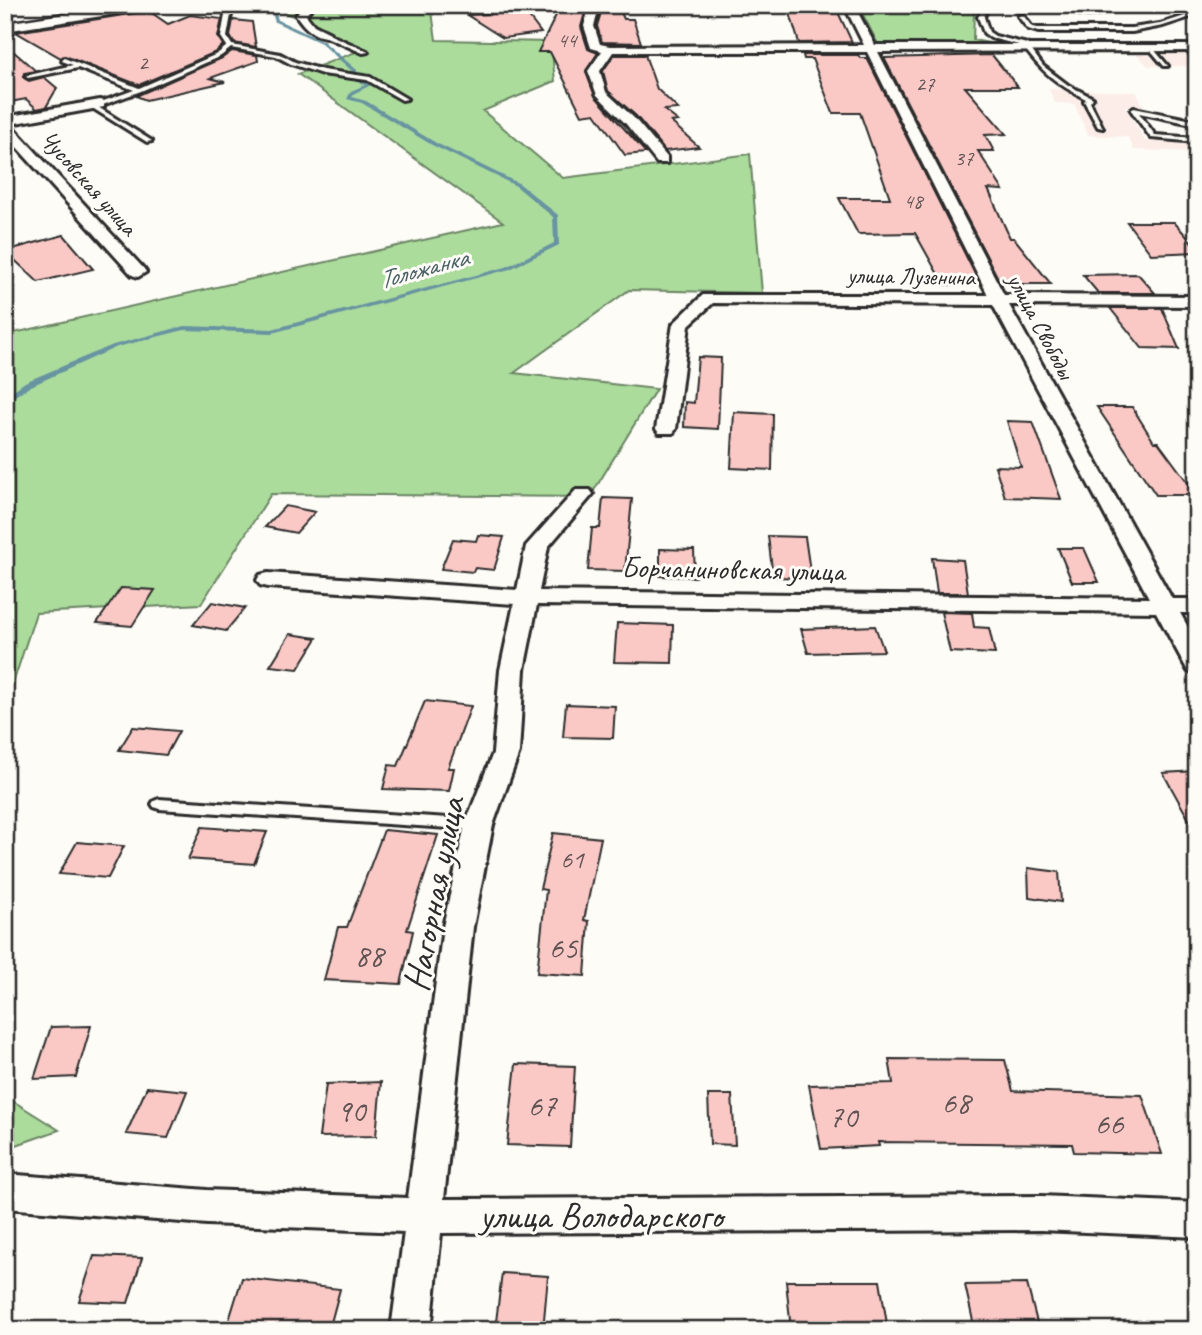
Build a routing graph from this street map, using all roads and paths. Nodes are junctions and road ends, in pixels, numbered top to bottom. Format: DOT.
graph roads {
  1 [pos="147,5"];
  2 [pos="222,5"];
  3 [pos="309,5"];
  4 [pos="595,5"];
  5 [pos="849,5"];
  6 [pos="978,5"];
  7 [pos="1065,5"];
  8 [pos="1122,5"];
  9 [pos="1197,13"];
  10 [pos="1021,16"];
  11 [pos="5,27"];
  12 [pos="326,35"];
  13 [pos="230,46"];
  14 [pos="1150,48"];
  15 [pos="1192,48"];
  16 [pos="610,49"];
  17 [pos="1028,49"];
  18 [pos="872,50"];
  19 [pos="365,52"];
  20 [pos="1197,57"];
  21 [pos="64,60"];
  22 [pos="1166,65"];
  23 [pos="78,66"];
  24 [pos="28,76"];
  25 [pos="139,90"];
  26 [pos="404,99"];
  27 [pos="95,104"];
  28 [pos="1197,123"];
  29 [pos="5,124"];
  30 [pos="1101,127"];
  31 [pos="1197,140"];
  32 [pos="149,141"];
  33 [pos="662,160"];
  34 [pos="138,272"];
  35 [pos="999,301"];
  36 [pos="1197,301"];
  37 [pos="666,429"];
  38 [pos="583,494"];
  39 [pos="268,580"];
  40 [pos="527,598"];
  41 [pos="1162,606"];
  42 [pos="1197,606"];
  43 [pos="1197,666"];
  44 [pos="159,804"];
  45 [pos="479,825"];
  46 [pos="5,1191"];
  47 [pos="424,1216"];
  48 [pos="1197,1220"];
  49 [pos="411,1330"];
  1 -- 11 [label="street"];
  2 -- 13 [label="lane"];
  3 -- 12 [label="street"];
  4 -- 16 [label="street"];
  5 -- 18 [label="street, улица Свободы"];
  6 -- 17 [label="lane"];
  7 -- 8 [label="lane"];
  9 -- 10 [label="lane"];
  12 -- 19 [label="lane"];
  13 -- 25 [label="lane"];
  13 -- 26 [label="lane"];
  14 -- 15 [label="street"];
  14 -- 17 [label="street"];
  14 -- 22 [label="lane"];
  15 -- 20 [label="lane"];
  16 -- 18 [label="street"];
  16 -- 33 [label="street"];
  17 -- 18 [label="street"];
  17 -- 30 [label="lane"];
  18 -- 35 [label="street, улица Свободы"];
  21 -- 23 [label="lane"];
  23 -- 24 [label="lane"];
  23 -- 25 [label="lane"];
  25 -- 27 [label="lane"];
  27 -- 29 [label="street"];
  27 -- 32 [label="lane"];
  28 -- 31 [label="lane"];
  29 -- 34 [label="street, Чусовская улица"];
  35 -- 36 [label="street, улица Лузенина"];
  35 -- 37 [label="street, улица Лузенина"];
  35 -- 41 [label="street, улица Свободы"];
  38 -- 40 [label="street, Нагорная улица"];
  39 -- 40 [label="street, Борчаниновская улица"];
  40 -- 41 [label="street, Борчаниновская улица"];
  40 -- 45 [label="street, Нагорная улица"];
  41 -- 42 [label="street, Борчаниновская улица"];
  41 -- 43 [label="street, улица Свободы"];
  44 -- 45 [label="lane"];
  45 -- 47 [label="street, Нагорная улица"];
  46 -- 47 [label="street, улица Володарского"];
  47 -- 48 [label="street, улица Володарского"];
  47 -- 49 [label="street, Нагорная улица"];
}
